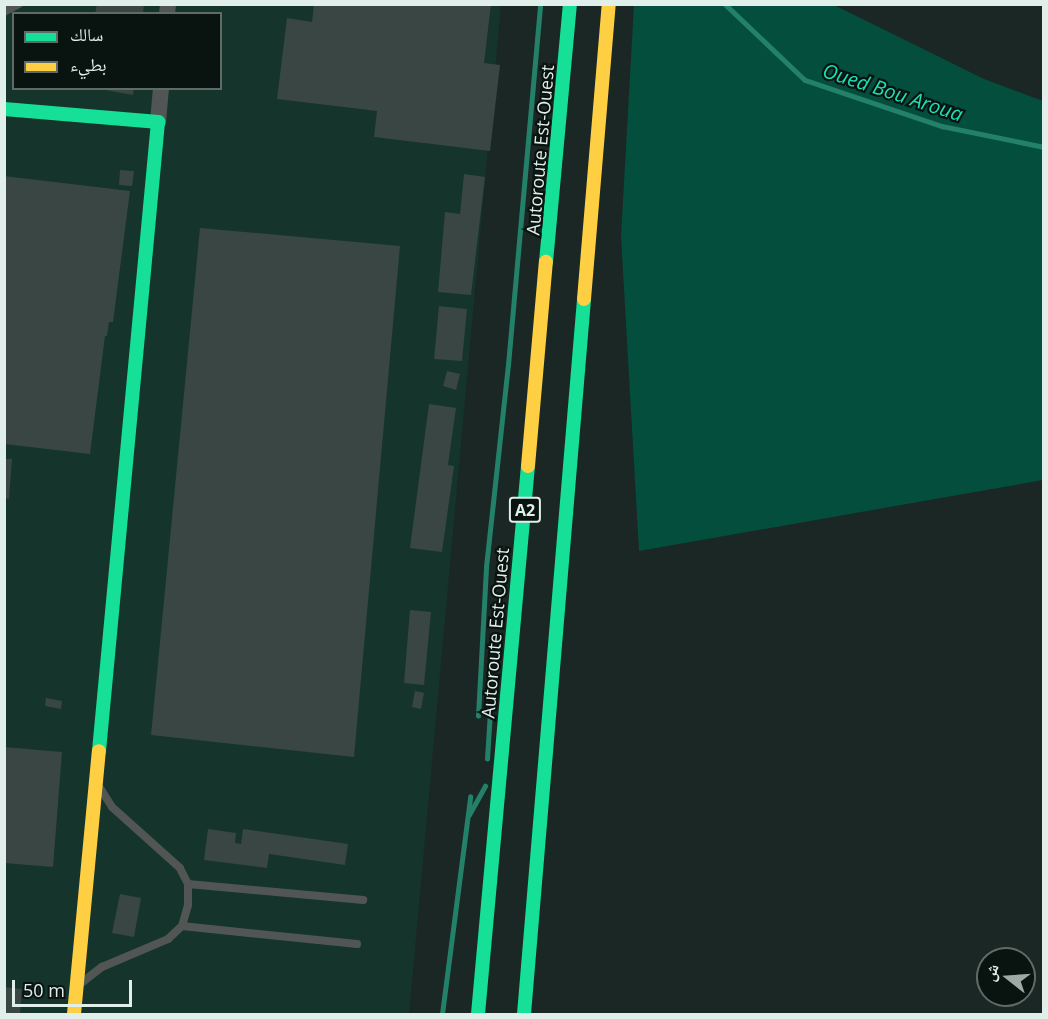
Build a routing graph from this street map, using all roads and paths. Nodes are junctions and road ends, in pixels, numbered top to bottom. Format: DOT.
graph roads {
  1 [pos="19,4"];
  2 [pos="570,4"];
  3 [pos="609,4"];
  4 [pos="4,12"];
  5 [pos="161,90"];
  6 [pos="4,109"];
  7 [pos="158,122"];
  8 [pos="98,784"];
  9 [pos="188,884"];
  10 [pos="363,900"];
  11 [pos="182,926"];
  12 [pos="357,944"];
  13 [pos="77,986"];
  14 [pos="74,1014"];
  15 [pos="478,1014"];
  16 [pos="524,1014"];
  1 -- 4 [label="lane"];
  2 -- 15 [label="main road, Autoroute Est-Ouest / A2"];
  3 -- 16 [label="main road, A2"];
  5 -- 7 [label="street"];
  6 -- 7 [label="main road"];
  7 -- 8 [label="main road"];
  8 -- 9 [label="lane"];
  8 -- 13 [label="main road"];
  9 -- 10 [label="lane"];
  9 -- 11 [label="lane"];
  11 -- 12 [label="lane"];
  11 -- 13 [label="lane"];
  13 -- 14 [label="main road"];
}
